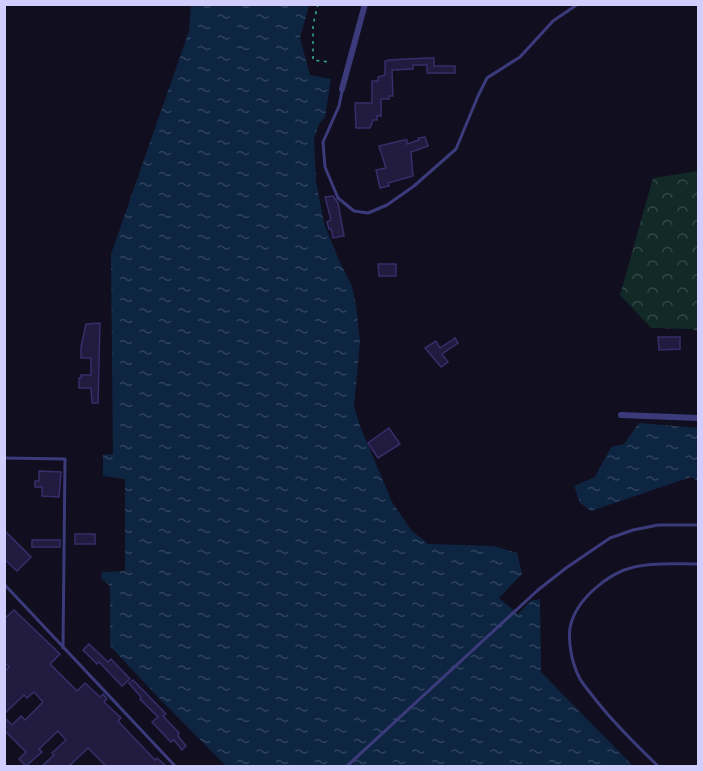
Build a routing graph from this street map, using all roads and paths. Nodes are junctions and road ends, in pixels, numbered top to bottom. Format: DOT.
graph roads {
  1 [pos="318,4"];
  2 [pos="365,4"];
  3 [pos="578,4"];
  4 [pos="329,62"];
  5 [pos="342,89"];
  6 [pos="621,415"];
  7 [pos="699,418"];
  8 [pos="4,458"];
  9 [pos="699,525"];
  10 [pos="699,564"];
  11 [pos="4,584"];
  12 [pos="63,648"];
  13 [pos="175,766"];
  14 [pos="347,766"];
  15 [pos="657,766"];
  1 -- 4 [label="path"];
  2 -- 5 [label="street"];
  3 -- 5 [label="lane"];
  6 -- 7 [label="street"];
  8 -- 12 [label="lane"];
  9 -- 14 [label="lane"];
  10 -- 15 [label="lane"];
  11 -- 12 [label="lane"];
  12 -- 13 [label="lane"];
}
